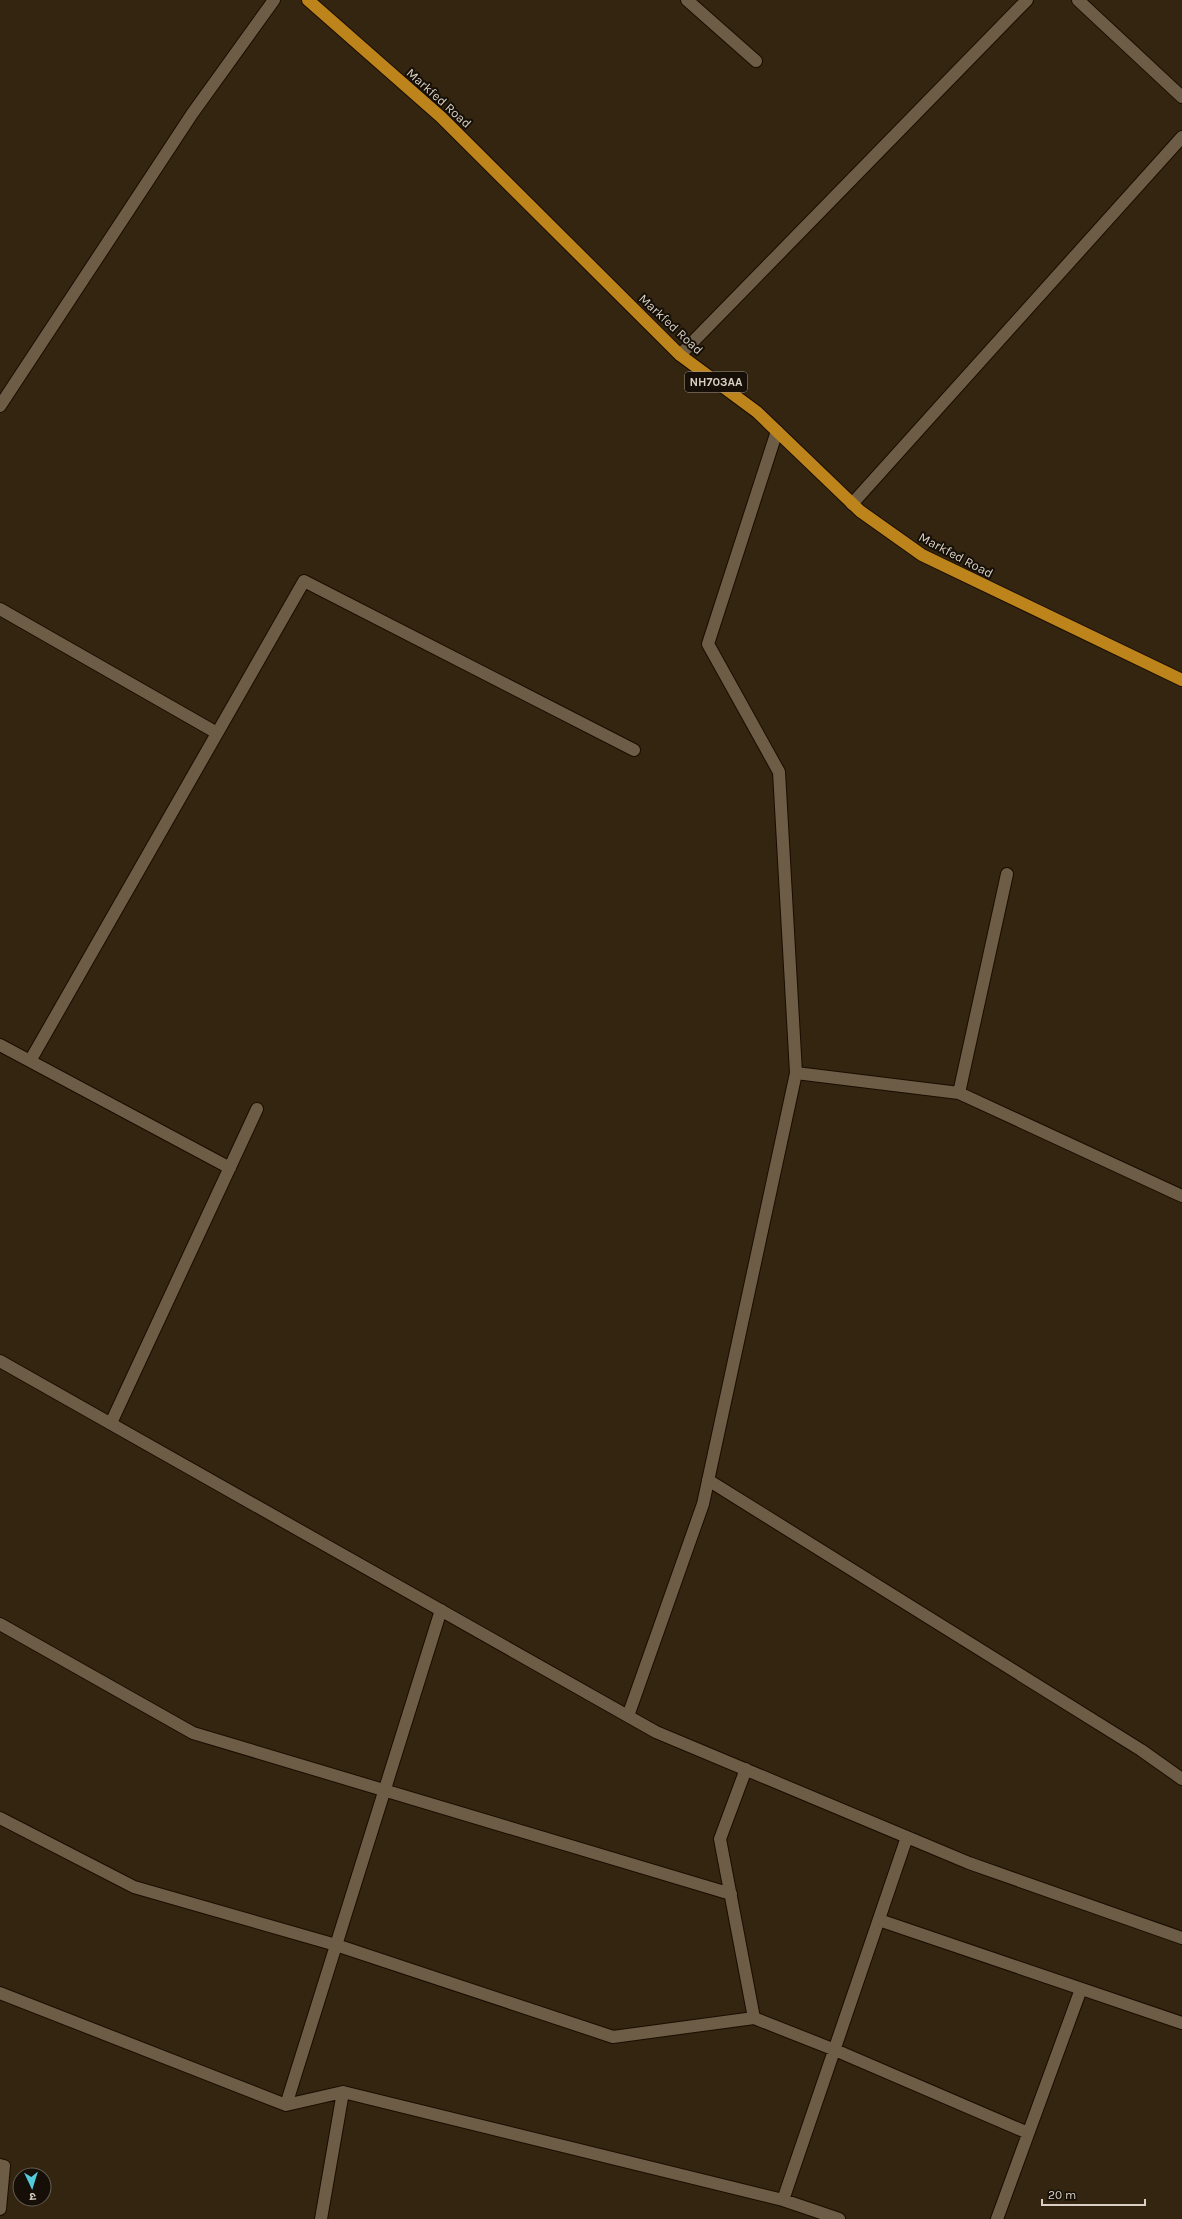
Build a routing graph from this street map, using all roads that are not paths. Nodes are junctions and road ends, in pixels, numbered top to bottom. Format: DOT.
graph roads {
  1 [pos="274,0"];
  2 [pos="308,0"];
  3 [pos="687,0"];
  4 [pos="1027,0"];
  5 [pos="1078,0"];
  6 [pos="756,61"];
  7 [pos="1182,97"];
  8 [pos="1182,137"];
  9 [pos="680,355"];
  10 [pos="0,406"];
  11 [pos="777,432"];
  12 [pos="852,504"];
  13 [pos="0,609"];
  14 [pos="1182,680"];
  15 [pos="217,733"];
  16 [pos="634,750"];
  17 [pos="1007,874"];
  18 [pos="0,1045"];
  19 [pos="30,1061"];
  20 [pos="796,1073"];
  21 [pos="959,1093"];
  22 [pos="257,1109"];
  23 [pos="230,1168"];
  24 [pos="1182,1196"];
  25 [pos="0,1361"];
  26 [pos="110,1423"];
  27 [pos="708,1480"];
  28 [pos="441,1610"];
  29 [pos="0,1624"];
  30 [pos="628,1716"];
  31 [pos="746,1769"];
  32 [pos="1182,1779"];
  33 [pos="385,1789"];
  34 [pos="0,1818"];
  35 [pos="907,1837"];
  36 [pos="731,1894"];
  37 [pos="879,1920"];
  38 [pos="1182,1938"];
  39 [pos="336,1945"];
  40 [pos="1081,1989"];
  41 [pos="0,1993"];
  42 [pos="754,2018"];
  43 [pos="1182,2023"];
  44 [pos="835,2050"];
  45 [pos="343,2092"];
  46 [pos="286,2105"];
  47 [pos="1028,2133"];
  48 [pos="0,2165"];
  49 [pos="783,2200"];
  50 [pos="0,2209"];
  51 [pos="321,2219"];
  52 [pos="838,2219"];
  53 [pos="996,2219"];
  1 -- 10 [label="street"];
  2 -- 9 [label="highway, Markfed Road / NH703AA"];
  3 -- 6 [label="street"];
  4 -- 9 [label="street"];
  5 -- 7 [label="street"];
  8 -- 12 [label="street"];
  9 -- 11 [label="highway, Markfed Road / NH703AA"];
  11 -- 12 [label="highway, Markfed Road / NH703AA"];
  11 -- 20 [label="street"];
  12 -- 14 [label="highway, Markfed Road / NH703AA"];
  13 -- 15 [label="street"];
  15 -- 16 [label="street"];
  15 -- 19 [label="street"];
  17 -- 21 [label="street"];
  18 -- 19 [label="street"];
  19 -- 23 [label="street"];
  20 -- 21 [label="street"];
  20 -- 27 [label="street"];
  21 -- 24 [label="street"];
  22 -- 23 [label="street"];
  23 -- 26 [label="street"];
  25 -- 26 [label="street"];
  26 -- 28 [label="street"];
  27 -- 30 [label="street"];
  27 -- 32 [label="street"];
  28 -- 30 [label="street"];
  28 -- 33 [label="street"];
  29 -- 33 [label="street"];
  30 -- 31 [label="street"];
  31 -- 35 [label="street"];
  31 -- 36 [label="street"];
  33 -- 36 [label="street"];
  33 -- 39 [label="street"];
  34 -- 39 [label="street"];
  35 -- 37 [label="street"];
  35 -- 38 [label="street"];
  36 -- 42 [label="street"];
  37 -- 40 [label="street"];
  37 -- 44 [label="street"];
  39 -- 42 [label="street"];
  39 -- 46 [label="street"];
  40 -- 43 [label="street"];
  40 -- 47 [label="street"];
  41 -- 46 [label="street"];
  42 -- 44 [label="street"];
  44 -- 47 [label="street"];
  44 -- 49 [label="street"];
  45 -- 46 [label="street"];
  45 -- 49 [label="street"];
  45 -- 51 [label="street"];
  47 -- 53 [label="street"];
  48 -- 50 [label="street"];
  49 -- 52 [label="street"];
}
